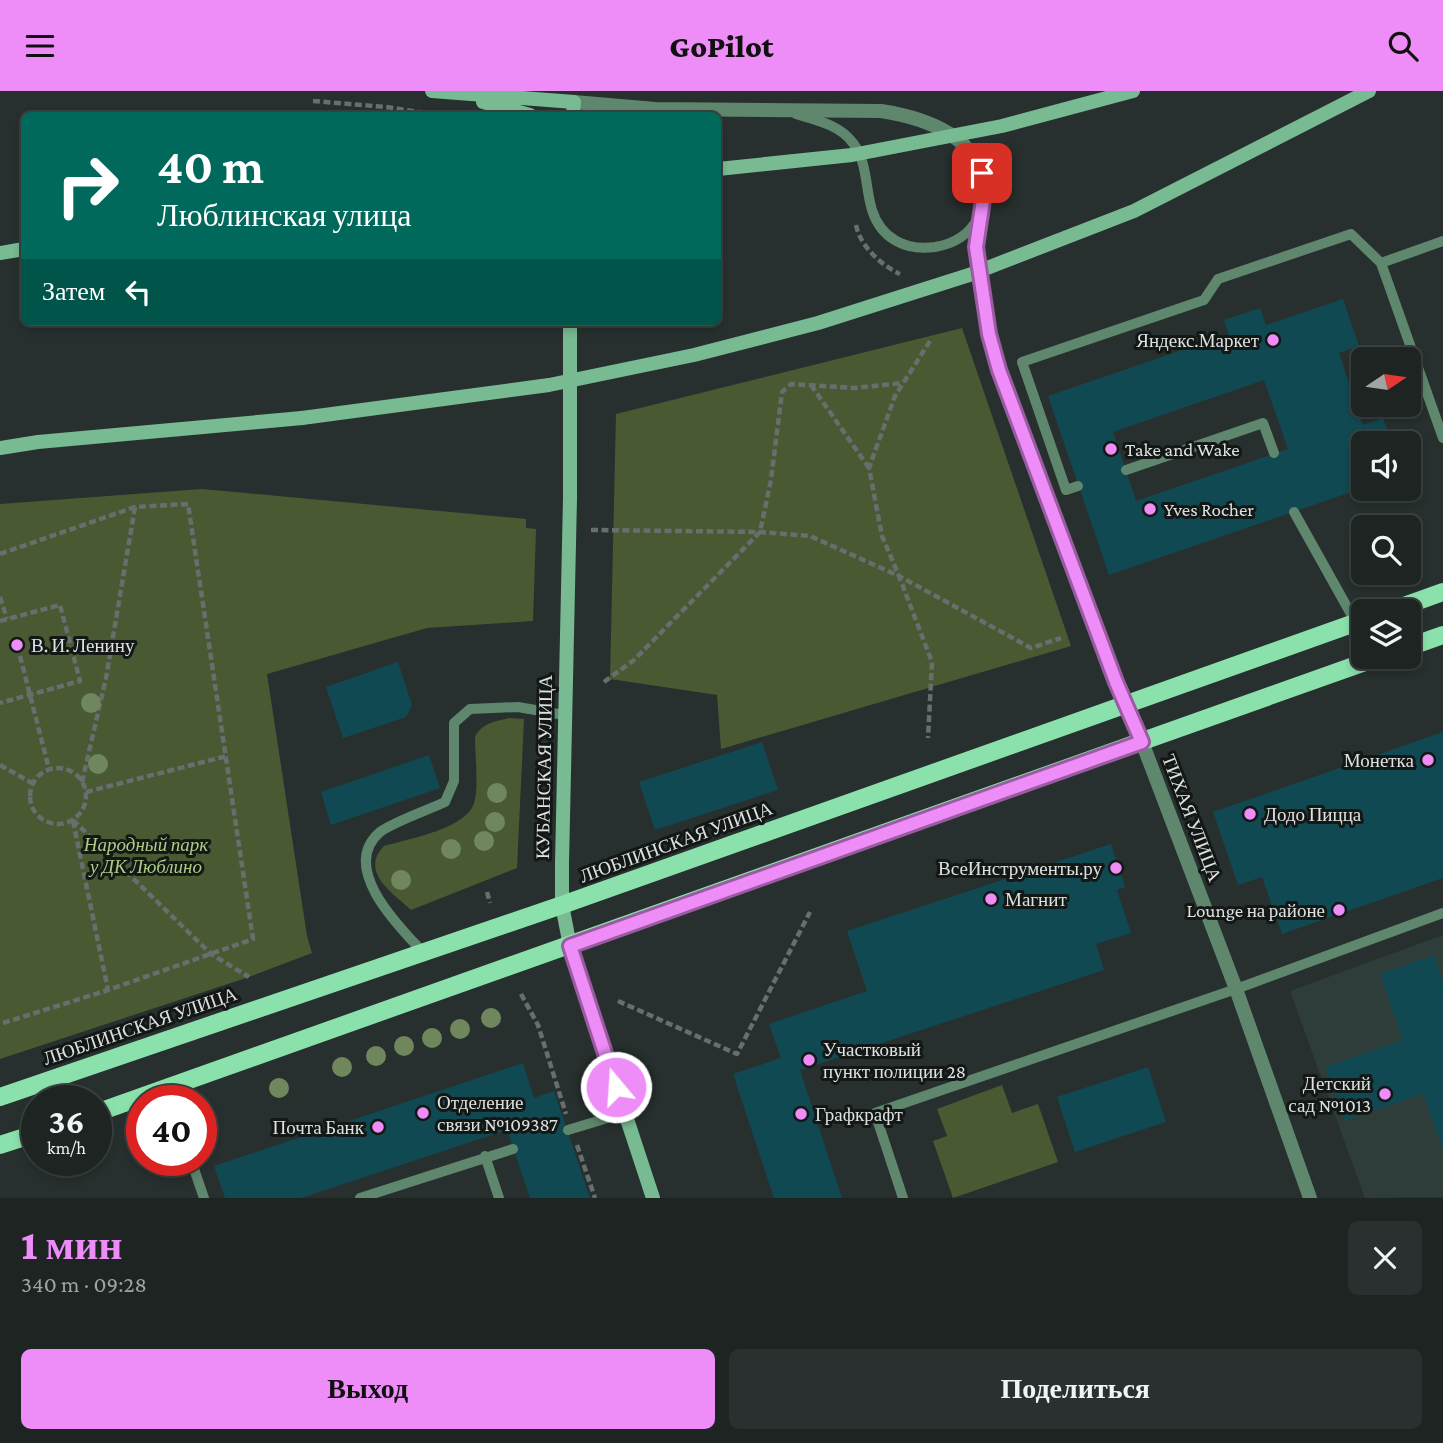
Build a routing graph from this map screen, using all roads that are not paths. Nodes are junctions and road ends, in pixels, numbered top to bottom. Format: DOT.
graph roads {
  1 [pos="1133,91"];
  2 [pos="1369,91"];
  3 [pos="437,92"];
  4 [pos="574,109"];
  5 [pos="787,111"];
  6 [pos="518,112"];
  7 [pos="721,169"];
  8 [pos="982,210"];
  9 [pos="1443,241"];
  10 [pos="21,250"];
  11 [pos="0,253"];
  12 [pos="1381,263"];
  13 [pos="570,326"];
  14 [pos="1443,439"];
  15 [pos="0,447"];
  16 [pos="1274,453"];
  17 [pos="1126,470"];
  18 [pos="1078,486"];
  19 [pos="1294,512"];
  20 [pos="1443,592"];
  21 [pos="1421,600"];
  22 [pos="1351,607"];
  23 [pos="1351,625"];
  24 [pos="1443,635"];
  25 [pos="1421,643"];
  26 [pos="1351,667"];
  27 [pos="1126,706"];
  28 [pos="564,715"];
  29 [pos="1142,742"];
  30 [pos="562,905"];
  31 [pos="1443,913"];
  32 [pos="570,946"];
  33 [pos="422,951"];
  34 [pos="1236,989"];
  35 [pos="195,1085"];
  36 [pos="0,1097"];
  37 [pos="624,1113"];
  38 [pos="570,1130"];
  39 [pos="21,1138"];
  40 [pos="0,1145"];
  41 [pos="513,1149"];
  42 [pos="485,1156"];
  43 [pos="196,1176"];
  44 [pos="204,1198"];
  45 [pos="360,1198"];
  46 [pos="499,1198"];
  47 [pos="653,1198"];
  48 [pos="903,1198"];
  49 [pos="1310,1198"];
  1 -- 7 [label="main road, bridge"];
  2 -- 15 [label="main road, bridge"];
  3 -- 4 [label="main road"];
  3 -- 6 [label="main road"];
  4 -- 5 [label="street, ТИХАЯ УЛИЦА"];
  5 -- 8 [label="street, ТИХАЯ УЛИЦА"];
  5 -- 8 [label="lane, ТИХАЯ УЛИЦА"];
  8 -- 27 [label="street, ТИХАЯ УЛИЦА"];
  9 -- 12 [label="lane"];
  10 -- 11 [label="main road"];
  12 -- 14 [label="lane"];
  12 -- 18 [label="lane"];
  13 -- 28 [label="main road, КУБАНСКАЯ УЛИЦА"];
  16 -- 17 [label="lane"];
  19 -- 22 [label="lane"];
  20 -- 21 [label="main road"];
  23 -- 27 [label="main road, ЛЮБЛИНСКАЯ УЛИЦА"];
  24 -- 25 [label="main road"];
  26 -- 29 [label="main road"];
  27 -- 29 [label="street, ТИХАЯ УЛИЦА"];
  27 -- 30 [label="main road, ЛЮБЛИНСКАЯ УЛИЦА"];
  28 -- 30 [label="main road, КУБАНСКАЯ УЛИЦА"];
  28 -- 33 [label="lane"];
  29 -- 32 [label="main road"];
  29 -- 34 [label="street, ТИХАЯ УЛИЦА"];
  30 -- 32 [label="main road, КУБАНСКАЯ УЛИЦА"];
  30 -- 33 [label="main road, ЛЮБЛИНСКАЯ УЛИЦА"];
  31 -- 34 [label="lane"];
  32 -- 35 [label="main road"];
  32 -- 37 [label="main road, КУБАНСКАЯ УЛИЦА"];
  33 -- 36 [label="main road, ЛЮБЛИНСКАЯ УЛИЦА"];
  34 -- 48 [label="lane"];
  34 -- 49 [label="street, ТИХАЯ УЛИЦА"];
  37 -- 38 [label="lane"];
  37 -- 47 [label="main road, КУБАНСКАЯ УЛИЦА"];
  39 -- 40 [label="main road"];
  41 -- 42 [label="lane"];
  42 -- 45 [label="lane"];
  42 -- 46 [label="lane"];
  43 -- 44 [label="lane"];
}
